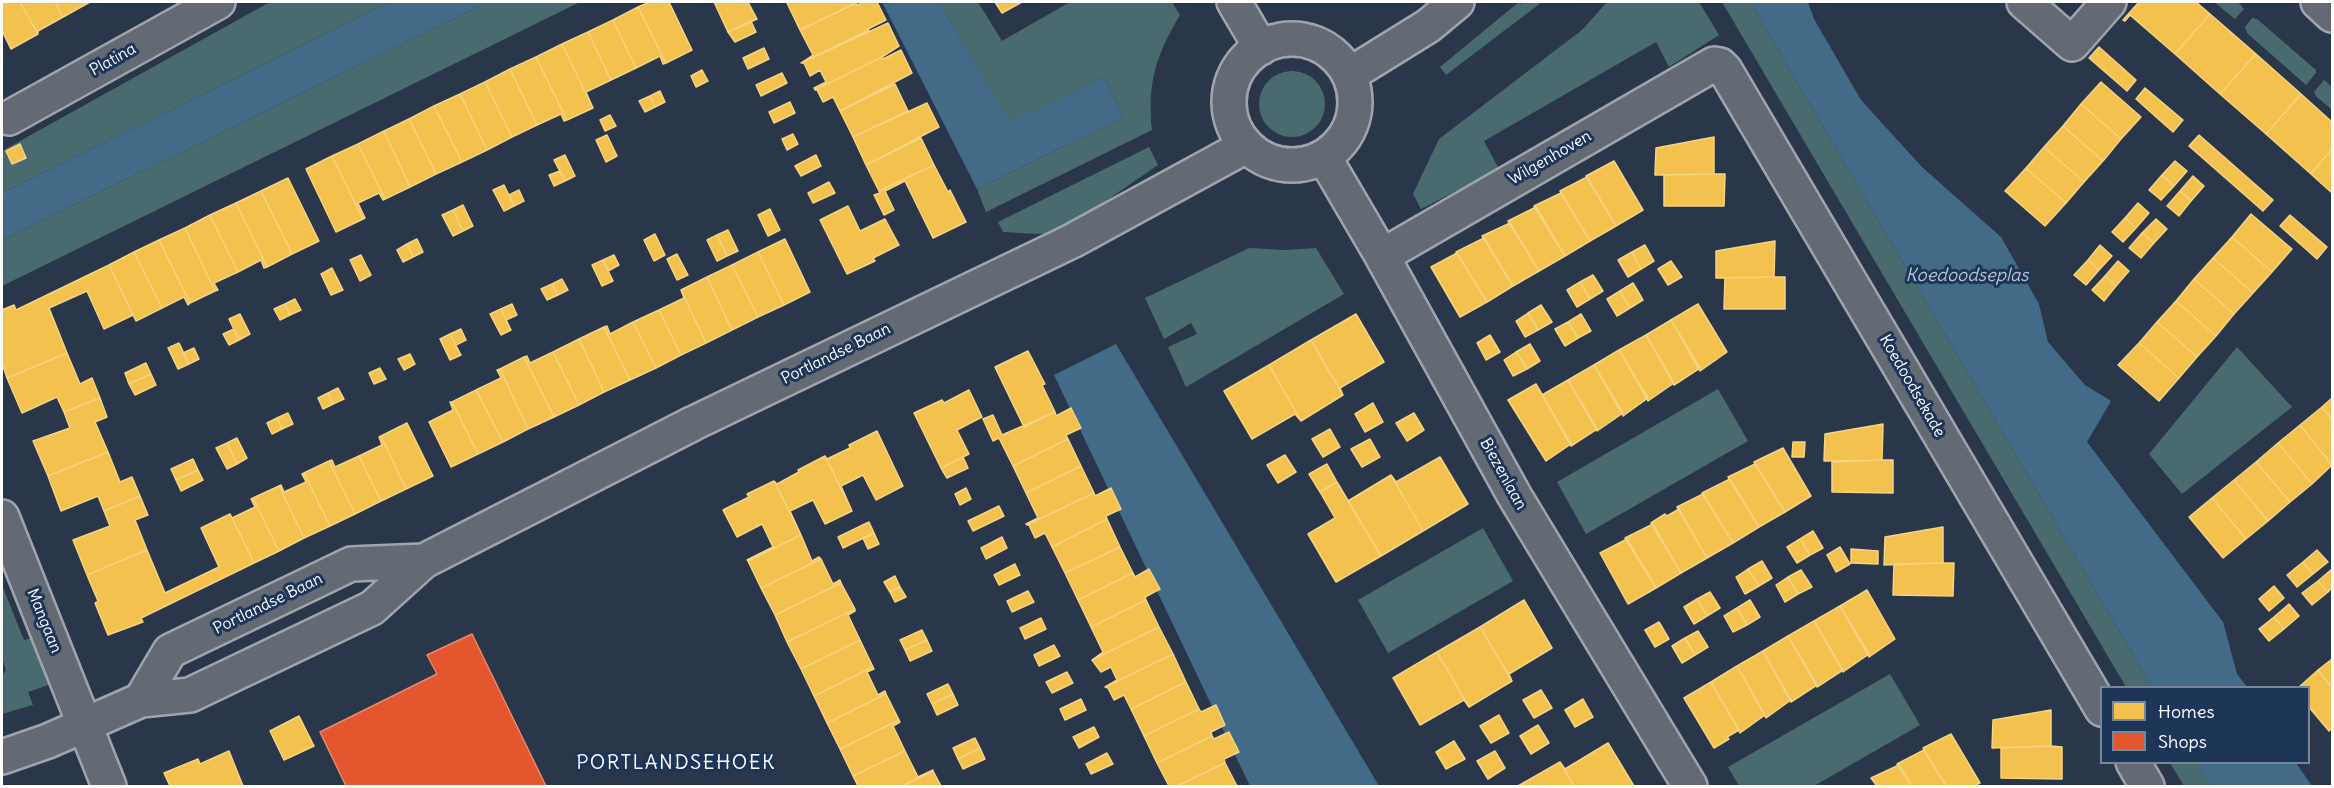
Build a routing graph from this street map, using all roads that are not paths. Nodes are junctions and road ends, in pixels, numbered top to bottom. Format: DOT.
graph roads {
  1 [pos="218,2"];
  2 [pos="1234,2"];
  3 [pos="1457,2"];
  4 [pos="2024,2"];
  5 [pos="2109,2"];
  6 [pos="2318,2"];
  7 [pos="2332,15"];
  8 [pos="1262,48"];
  9 [pos="1720,65"];
  10 [pos="1349,75"];
  11 [pos="4,115"];
  12 [pos="1246,146"];
  13 [pos="1324,157"];
  14 [pos="1383,256"];
  15 [pos="2,517"];
  16 [pos="424,561"];
  17 [pos="141,700"];
  18 [pos="2100,706"];
  19 [pos="84,725"];
  20 [pos="2,757"];
  21 [pos="2134,764"];
  22 [pos="109,786"];
  23 [pos="1690,786"];
  24 [pos="2147,786"];
  1 -- 11 [label="street, Platina"];
  2 -- 8 [label="street"];
  3 -- 10 [label="street"];
  4 -- 5 [label="street"];
  6 -- 7 [label="street"];
  8 -- 10 [label="street"];
  8 -- 12 [label="street"];
  9 -- 14 [label="street, Wilgenhoven"];
  9 -- 18 [label="street, Koedoodsekade"];
  10 -- 13 [label="street"];
  12 -- 13 [label="street"];
  12 -- 16 [label="street, Portlandse Baan"];
  13 -- 14 [label="street, Biezenlaan"];
  14 -- 23 [label="street, Biezenlaan"];
  15 -- 19 [label="street, Mangaan"];
  16 -- 17 [label="street, Portlandse Baan"];
  16 -- 17 [label="street, Portlandse Baan"];
  17 -- 19 [label="street, Portlandse Baan"];
  19 -- 20 [label="street, Portlandse Baan"];
  19 -- 22 [label="street, Mangaan"];
  21 -- 24 [label="street"];
}
